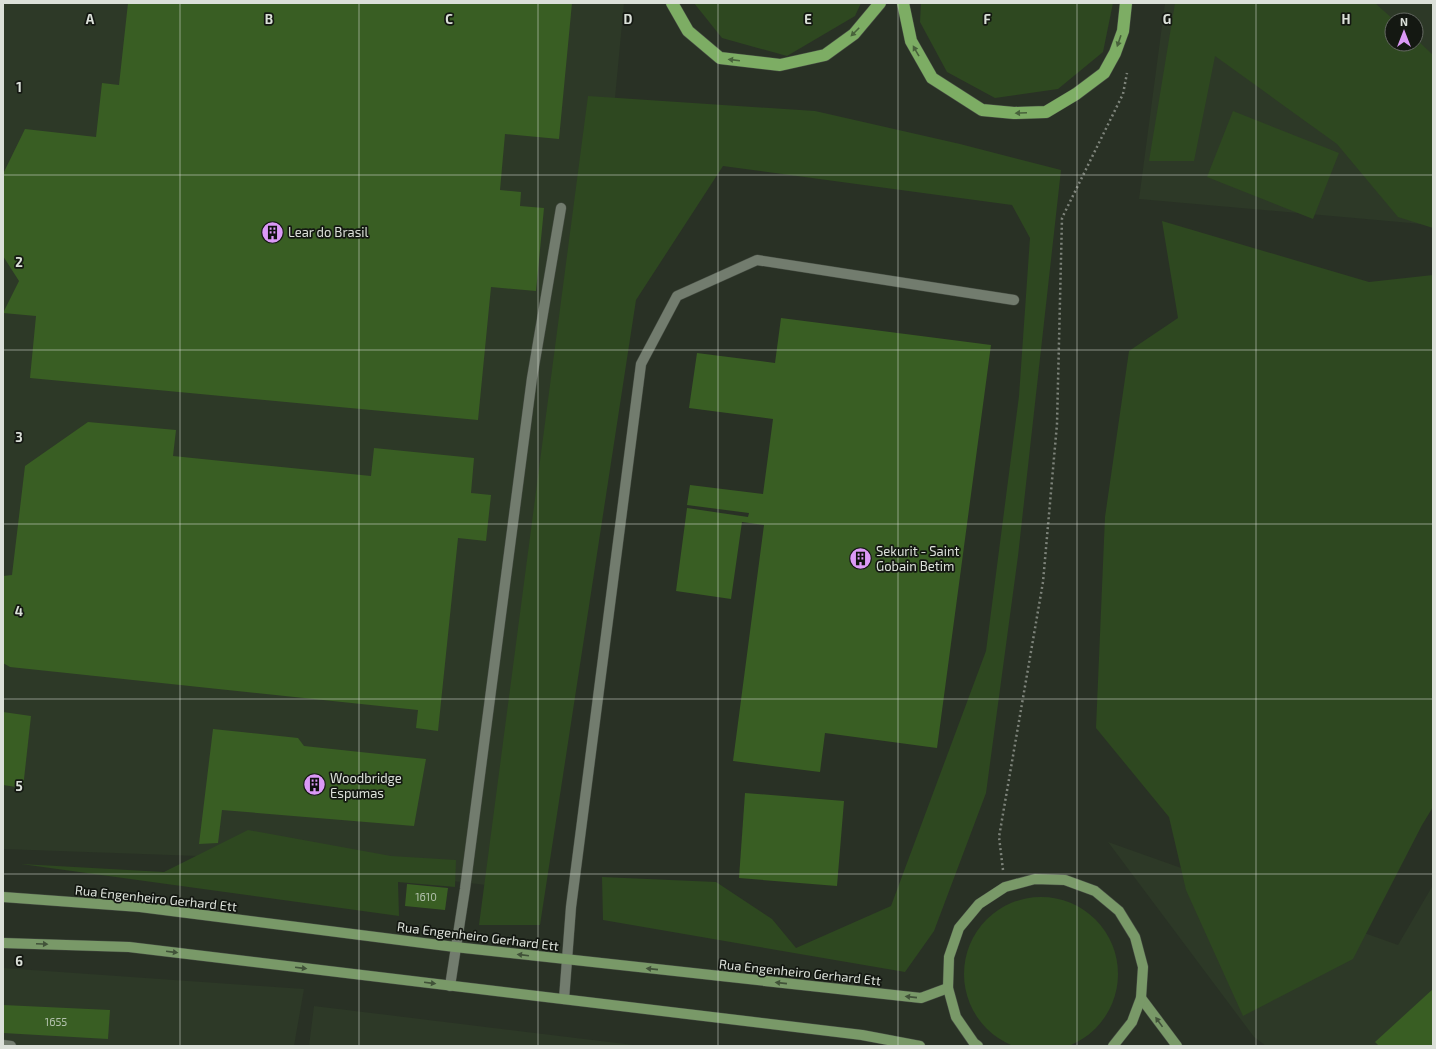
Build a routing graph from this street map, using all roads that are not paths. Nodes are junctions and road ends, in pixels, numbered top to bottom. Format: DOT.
graph roads {
  1 [pos="672,3"];
  2 [pos="880,3"];
  3 [pos="903,3"];
  4 [pos="1126,3"];
  5 [pos="561,208"];
  6 [pos="1014,300"];
  7 [pos="3,896"];
  8 [pos="3,943"];
  9 [pos="455,947"];
  10 [pos="567,960"];
  11 [pos="450,986"];
  12 [pos="948,988"];
  13 [pos="1141,998"];
  14 [pos="564,999"];
  15 [pos="3,1045"];
  16 [pos="11,1046"];
  17 [pos="920,1046"];
  18 [pos="978,1046"];
  19 [pos="1113,1046"];
  20 [pos="1177,1046"];
  2 -- 1 [label="highway, one-way"];
  4 -- 3 [label="highway, one-way"];
  5 -- 9 [label="lane"];
  6 -- 10 [label="lane"];
  7 -- 9 [label="main road, Rua Engenheiro Gerhard Ett"];
  8 -- 11 [label="main road, one-way"];
  10 -- 9 [label="main road, Rua Engenheiro Gerhard Ett, one-way"];
  9 -- 11 [label="lane"];
  12 -- 10 [label="main road, Rua Engenheiro Gerhard Ett, one-way"];
  10 -- 14 [label="lane"];
  11 -- 14 [label="main road"];
  12 -- 13 [label="main road"];
  12 -- 18 [label="main road"];
  13 -- 19 [label="main road"];
  20 -- 13 [label="main road, one-way"];
  14 -- 17 [label="main road"];
  15 -- 16 [label="lane"];
}
